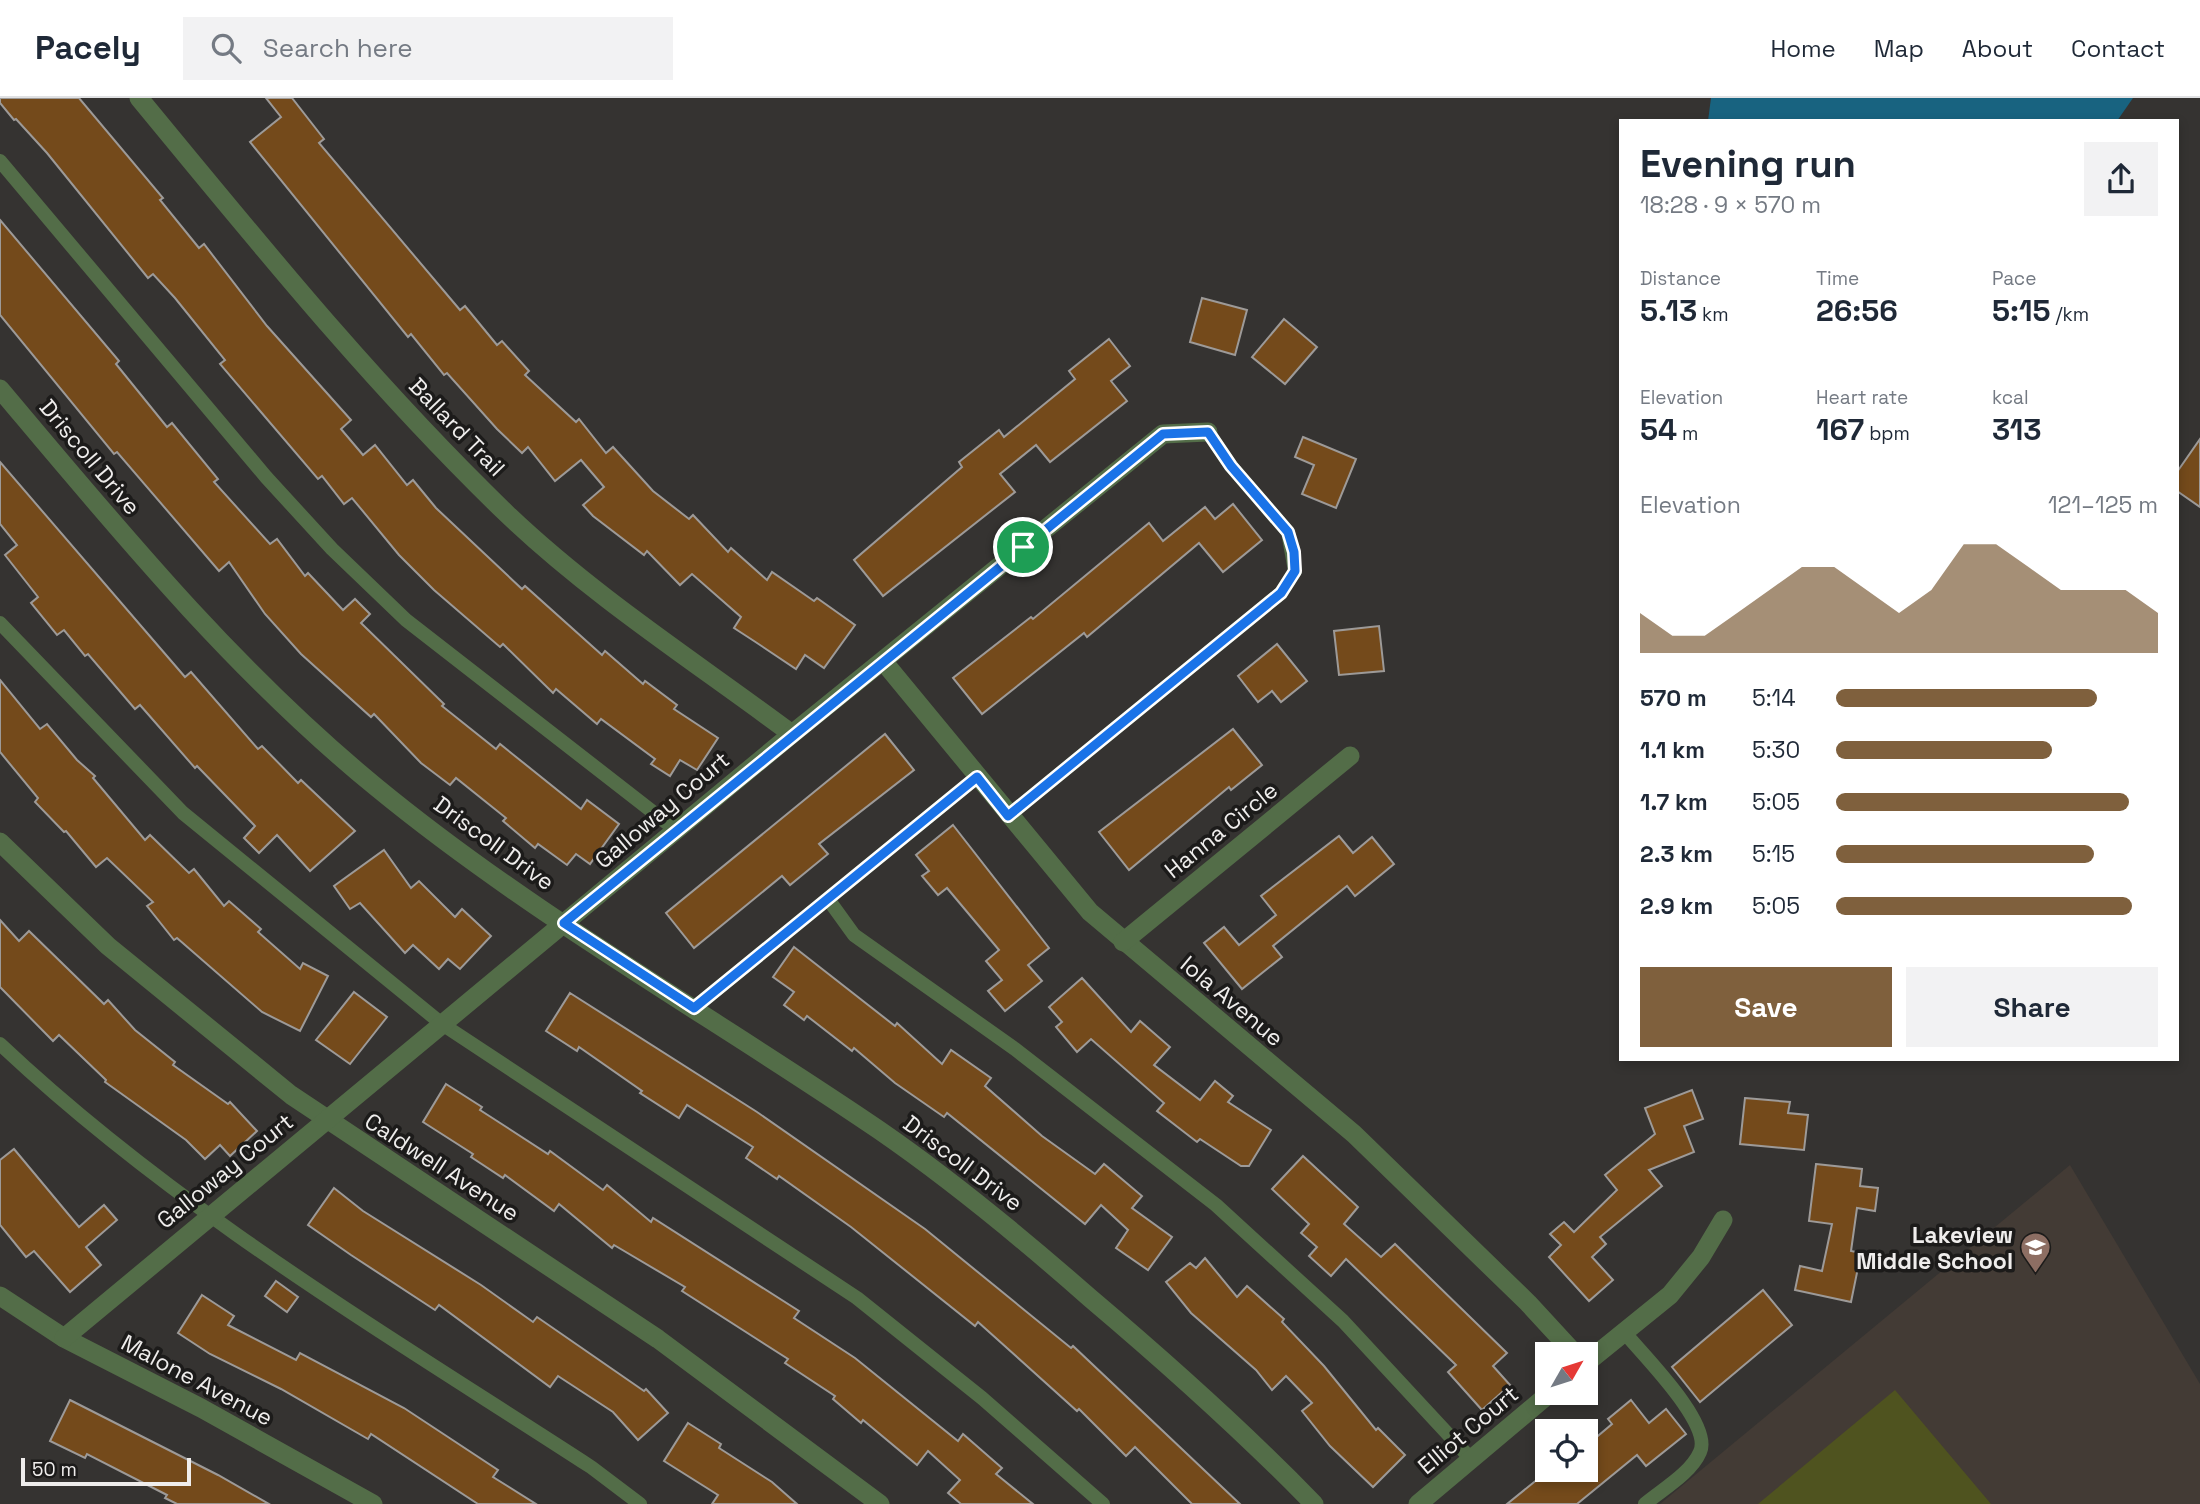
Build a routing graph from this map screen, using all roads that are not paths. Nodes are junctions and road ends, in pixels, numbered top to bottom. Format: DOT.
graph roads {
  1 [pos="139,98"];
  2 [pos="0,161"];
  3 [pos="0,389"];
  4 [pos="1208,432"];
  5 [pos="0,623"];
  6 [pos="883,661"];
  7 [pos="792,734"];
  8 [pos="1350,756"];
  9 [pos="977,777"];
  10 [pos="1008,816"];
  11 [pos="676,830"];
  12 [pos="0,842"];
  13 [pos="828,899"];
  14 [pos="564,923"];
  15 [pos="1123,942"];
  16 [pos="694,1008"];
  17 [pos="442,1024"];
  18 [pos="0,1044"];
  19 [pos="326,1120"];
  20 [pos="207,1216"];
  21 [pos="1723,1220"];
  22 [pos="0,1296"];
  23 [pos="1625,1332"];
  24 [pos="64,1338"];
  25 [pos="1565,1342"];
  26 [pos="1598,1353"];
  27 [pos="1536,1405"];
  28 [pos="1471,1459"];
  29 [pos="373,1504"];
  30 [pos="640,1504"];
  31 [pos="880,1504"];
  32 [pos="1103,1504"];
  33 [pos="1314,1504"];
  34 [pos="1418,1504"];
  35 [pos="1646,1504"];
  1 -- 7 [label="street, Ballard Trail"];
  2 -- 11 [label="lane"];
  3 -- 14 [label="street, Driscoll Drive"];
  4 -- 6 [label="street, Galloway Court"];
  4 -- 10 [label="lane"];
  5 -- 17 [label="lane"];
  6 -- 7 [label="street, Galloway Court"];
  6 -- 9 [label="street, Iola Avenue"];
  7 -- 11 [label="street, Galloway Court"];
  8 -- 15 [label="street, Hanna Circle"];
  9 -- 10 [label="street, Iola Avenue"];
  9 -- 13 [label="lane"];
  10 -- 15 [label="street, Iola Avenue"];
  11 -- 14 [label="street, Galloway Court"];
  12 -- 19 [label="street, Caldwell Avenue"];
  13 -- 16 [label="lane"];
  13 -- 28 [label="lane"];
  14 -- 16 [label="street, Driscoll Drive"];
  14 -- 17 [label="street, Galloway Court"];
  15 -- 25 [label="street, Iola Avenue"];
  16 -- 33 [label="street, Driscoll Drive"];
  17 -- 19 [label="street, Galloway Court"];
  17 -- 32 [label="lane"];
  18 -- 20 [label="lane"];
  19 -- 20 [label="street, Galloway Court"];
  19 -- 31 [label="street, Caldwell Avenue"];
  20 -- 24 [label="street, Galloway Court"];
  20 -- 30 [label="lane"];
  21 -- 23 [label="street"];
  22 -- 24 [label="street, Malone Avenue"];
  23 -- 26 [label="street"];
  23 -- 35 [label="lane"];
  24 -- 29 [label="street, Malone Avenue"];
  27 -- 28 [label="street, Elliot Court"];
  28 -- 34 [label="street, Elliot Court"];
}
